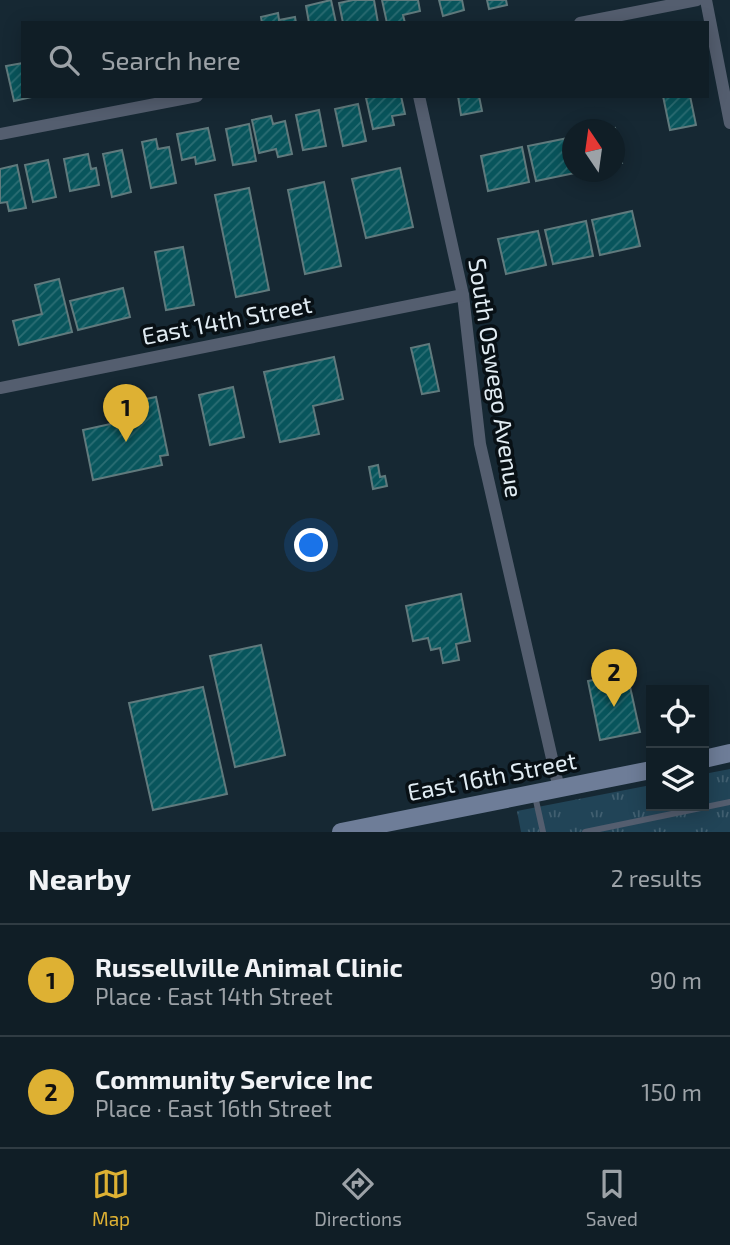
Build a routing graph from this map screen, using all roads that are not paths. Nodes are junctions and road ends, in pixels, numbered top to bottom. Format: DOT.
graph roads {
  1 [pos="697,0"];
  2 [pos="706,0"];
  3 [pos="590,21"];
  4 [pos="187,98"];
  5 [pos="419,98"];
  6 [pos="730,123"];
  7 [pos="0,134"];
  8 [pos="463,295"];
  9 [pos="0,388"];
  10 [pos="730,753"];
  11 [pos="709,758"];
  12 [pos="646,771"];
  13 [pos="559,789"];
  14 [pos="535,794"];
  15 [pos="730,803"];
  16 [pos="341,832"];
  17 [pos="543,832"];
  18 [pos="584,832"];
  1 -- 3 [label="street"];
  2 -- 6 [label="street"];
  4 -- 7 [label="street"];
  5 -- 8 [label="street, South Oswego Avenue"];
  8 -- 9 [label="street, East 14th Street"];
  8 -- 13 [label="street, South Oswego Avenue"];
  10 -- 11 [label="street"];
  12 -- 13 [label="street, East 16th Street"];
  13 -- 14 [label="street, East 16th Street"];
  14 -- 16 [label="street, East 16th Street"];
  14 -- 17 [label="lane"];
  15 -- 18 [label="lane"];
}
